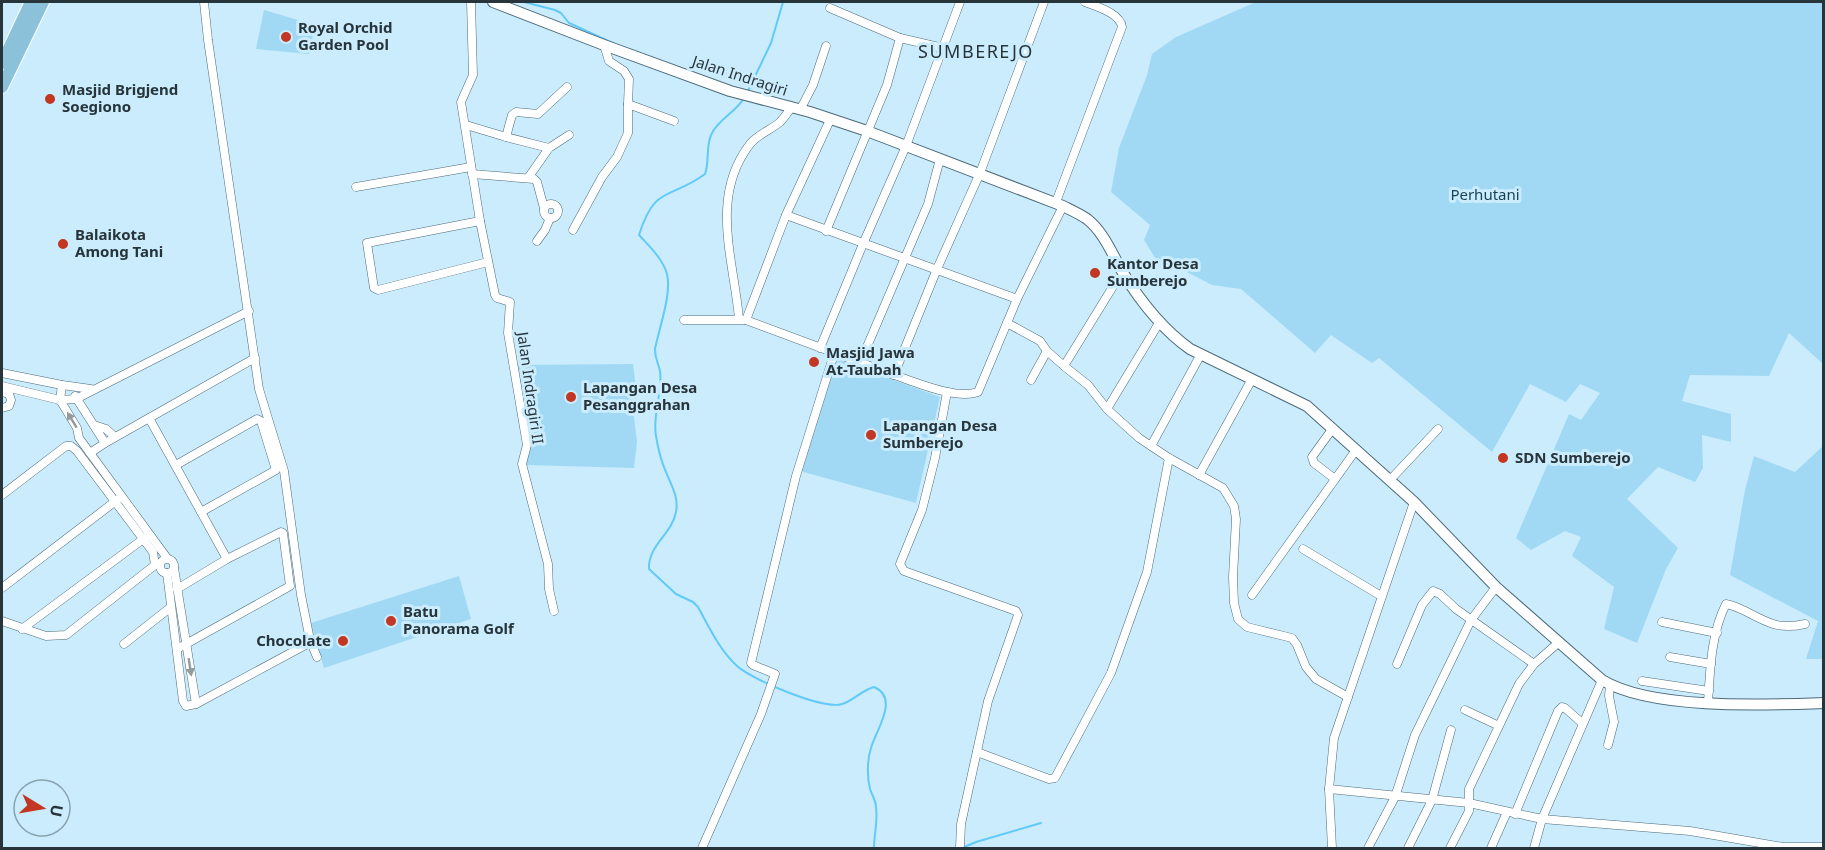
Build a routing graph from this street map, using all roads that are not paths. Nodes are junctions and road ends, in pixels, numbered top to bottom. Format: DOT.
graph roads {
  1 [pos="31,2"];
  2 [pos="43,2"];
  3 [pos="204,2"];
  4 [pos="471,2"];
  5 [pos="493,2"];
  6 [pos="960,2"];
  7 [pos="1044,2"];
  8 [pos="1085,2"];
  9 [pos="830,8"];
  10 [pos="900,38"];
  11 [pos="604,45"];
  12 [pos="825,46"];
  13 [pos="943,48"];
  14 [pos="2,63"];
  15 [pos="2,87"];
  16 [pos="567,87"];
  17 [pos="628,104"];
  18 [pos="796,109"];
  19 [pos="830,120"];
  20 [pos="674,121"];
  21 [pos="466,125"];
  22 [pos="867,131"];
  23 [pos="569,135"];
  24 [pos="506,137"];
  25 [pos="906,146"];
  26 [pos="549,148"];
  27 [pos="940,159"];
  28 [pos="472,170"];
  29 [pos="980,173"];
  30 [pos="528,178"];
  31 [pos="356,187"];
  32 [pos="1060,204"];
  33 [pos="544,208"];
  34 [pos="786,215"];
  35 [pos="550,218"];
  36 [pos="480,221"];
  37 [pos="573,230"];
  38 [pos="826,231"];
  39 [pos="537,241"];
  40 [pos="863,244"];
  41 [pos="905,258"];
  42 [pos="488,262"];
  43 [pos="937,269"];
  44 [pos="1117,280"];
  45 [pos="1017,299"];
  46 [pos="249,311"];
  47 [pos="684,320"];
  48 [pos="742,320"];
  49 [pos="1007,323"];
  50 [pos="1159,323"];
  51 [pos="820,348"];
  52 [pos="1047,351"];
  53 [pos="834,354"];
  54 [pos="1201,354"];
  55 [pos="255,358"];
  56 [pos="860,363"];
  57 [pos="1064,366"];
  58 [pos="3,373"];
  59 [pos="894,375"];
  60 [pos="15,376"];
  61 [pos="1252,379"];
  62 [pos="1031,380"];
  63 [pos="2,385"];
  64 [pos="62,386"];
  65 [pos="75,387"];
  66 [pos="92,389"];
  67 [pos="2,392"];
  68 [pos="11,392"];
  69 [pos="947,392"];
  70 [pos="75,399"];
  71 [pos="60,400"];
  72 [pos="2,408"];
  73 [pos="1107,409"];
  74 [pos="149,418"];
  75 [pos="94,425"];
  76 [pos="1333,428"];
  77 [pos="1438,429"];
  78 [pos="115,437"];
  79 [pos="79,438"];
  80 [pos="105,443"];
  81 [pos="66,446"];
  82 [pos="1151,446"];
  83 [pos="1356,450"];
  84 [pos="90,453"];
  85 [pos="1169,458"];
  86 [pos="176,465"];
  87 [pos="1199,475"];
  88 [pos="1335,479"];
  89 [pos="1390,480"];
  90 [pos="2,495"];
  91 [pos="123,496"];
  92 [pos="114,501"];
  93 [pos="1414,502"];
  94 [pos="201,512"];
  95 [pos="146,536"];
  96 [pos="1303,549"];
  97 [pos="167,558"];
  98 [pos="227,559"];
  99 [pos="164,569"];
  100 [pos="1496,587"];
  101 [pos="2,588"];
  102 [pos="177,589"];
  103 [pos="1252,594"];
  104 [pos="1381,596"];
  105 [pos="171,607"];
  106 [pos="554,611"];
  107 [pos="1471,620"];
  108 [pos="2,621"];
  109 [pos="1662,622"];
  110 [pos="1805,624"];
  111 [pos="22,628"];
  112 [pos="1717,633"];
  113 [pos="311,642"];
  114 [pos="1558,643"];
  115 [pos="124,644"];
  116 [pos="187,645"];
  117 [pos="177,649"];
  118 [pos="317,657"];
  119 [pos="1670,657"];
  120 [pos="1396,663"];
  121 [pos="1534,664"];
  122 [pos="1711,664"];
  123 [pos="1642,681"];
  124 [pos="1606,683"];
  125 [pos="1348,697"];
  126 [pos="1708,697"];
  127 [pos="196,704"];
  128 [pos="1824,704"];
  129 [pos="1465,710"];
  130 [pos="1582,723"];
  131 [pos="1497,725"];
  132 [pos="1451,730"];
  133 [pos="1608,745"];
  134 [pos="977,752"];
  135 [pos="1329,789"];
  136 [pos="1395,797"];
  137 [pos="1432,800"];
  138 [pos="1469,803"];
  139 [pos="1511,813"];
  140 [pos="1542,819"];
  141 [pos="1824,847"];
  142 [pos="960,848"];
  143 [pos="702,849"];
  144 [pos="1332,849"];
  145 [pos="1368,849"];
  146 [pos="1408,849"];
  147 [pos="1450,849"];
  148 [pos="1491,849"];
  149 [pos="1534,849"];
  1 -- 14 [label="main road"];
  2 -- 15 [label="main road"];
  3 -- 46 [label="street"];
  4 -- 21 [label="street, Jalan Indragiri II"];
  5 -- 11 [label="street, Jalan Indragiri"];
  6 -- 13 [label="street"];
  7 -- 29 [label="street"];
  8 -- 32 [label="street"];
  9 -- 10 [label="street"];
  10 -- 13 [label="street"];
  10 -- 22 [label="street"];
  11 -- 17 [label="street"];
  11 -- 18 [label="street, Jalan Indragiri"];
  12 -- 18 [label="street"];
  13 -- 25 [label="street"];
  16 -- 24 [label="street"];
  17 -- 20 [label="street"];
  17 -- 37 [label="street"];
  18 -- 19 [label="street, Jalan Indragiri"];
  18 -- 48 [label="street"];
  19 -- 22 [label="street, Jalan Indragiri"];
  19 -- 34 [label="street"];
  21 -- 24 [label="street"];
  21 -- 28 [label="street, Jalan Indragiri II"];
  22 -- 25 [label="street, Jalan Indragiri"];
  22 -- 38 [label="street"];
  23 -- 26 [label="street"];
  24 -- 26 [label="street"];
  25 -- 27 [label="street, Jalan Indragiri"];
  25 -- 40 [label="street"];
  26 -- 30 [label="street"];
  27 -- 29 [label="street, Jalan Indragiri"];
  27 -- 41 [label="street"];
  28 -- 30 [label="street"];
  28 -- 31 [label="street"];
  28 -- 36 [label="street, Jalan Indragiri II"];
  29 -- 32 [label="street, Jalan Indragiri"];
  29 -- 43 [label="street"];
  30 -- 33 [label="street"];
  32 -- 45 [label="street"];
  32 -- 50 [label="street, Jalan Indragiri"];
  33 -- 35 [label="street"];
  33 -- 35 [label="street"];
  34 -- 38 [label="street"];
  34 -- 48 [label="street"];
  35 -- 39 [label="street"];
  36 -- 42 [label="street, Jalan Indragiri II"];
  36 -- 42 [label="street"];
  38 -- 40 [label="street"];
  40 -- 41 [label="street"];
  40 -- 51 [label="street"];
  41 -- 43 [label="street"];
  41 -- 56 [label="street"];
  42 -- 106 [label="street, Jalan Indragiri II"];
  43 -- 45 [label="street"];
  43 -- 59 [label="street"];
  44 -- 57 [label="street"];
  45 -- 49 [label="street"];
  46 -- 55 [label="street"];
  46 -- 66 [label="street"];
  47 -- 48 [label="street"];
  48 -- 51 [label="street"];
  49 -- 52 [label="street"];
  49 -- 69 [label="street"];
  50 -- 54 [label="street, Jalan Indragiri"];
  50 -- 73 [label="street"];
  51 -- 53 [label="street"];
  52 -- 57 [label="street"];
  52 -- 62 [label="street"];
  53 -- 56 [label="street"];
  53 -- 143 [label="street"];
  54 -- 61 [label="street, Jalan Indragiri"];
  54 -- 82 [label="street"];
  55 -- 74 [label="street"];
  55 -- 113 [label="street"];
  56 -- 59 [label="street"];
  57 -- 73 [label="street"];
  58 -- 60 [label="street"];
  58 -- 63 [label="street"];
  59 -- 69 [label="street"];
  60 -- 64 [label="street"];
  60 -- 68 [label="street"];
  61 -- 76 [label="street, Jalan Indragiri"];
  61 -- 87 [label="street"];
  63 -- 68 [label="street"];
  64 -- 65 [label="street"];
  64 -- 71 [label="street"];
  65 -- 66 [label="street"];
  65 -- 70 [label="street"];
  66 -- 70 [label="street"];
  67 -- 68 [label="street"];
  68 -- 71 [label="street"];
  68 -- 72 [label="street"];
  69 -- 134 [label="street"];
  70 -- 71 [label="street"];
  70 -- 75 [label="street"];
  79 -- 71 [label="street, one-way"];
  73 -- 82 [label="street"];
  74 -- 78 [label="street"];
  74 -- 86 [label="street"];
  75 -- 78 [label="street"];
  75 -- 80 [label="street"];
  76 -- 83 [label="street, Jalan Indragiri"];
  76 -- 88 [label="street"];
  77 -- 89 [label="street"];
  78 -- 80 [label="street"];
  79 -- 81 [label="street"];
  79 -- 84 [label="street"];
  80 -- 84 [label="street"];
  81 -- 90 [label="street"];
  81 -- 92 [label="street"];
  82 -- 85 [label="street"];
  83 -- 88 [label="street"];
  83 -- 89 [label="street, Jalan Indragiri"];
  84 -- 91 [label="street"];
  85 -- 87 [label="street"];
  85 -- 134 [label="street"];
  86 -- 94 [label="street"];
  86 -- 94 [label="street"];
  87 -- 125 [label="street"];
  88 -- 103 [label="street"];
  89 -- 93 [label="street, Jalan Indragiri"];
  91 -- 92 [label="street"];
  91 -- 95 [label="street"];
  92 -- 95 [label="street"];
  92 -- 101 [label="street"];
  93 -- 100 [label="street, Jalan Indragiri"];
  93 -- 104 [label="street"];
  94 -- 98 [label="street"];
  95 -- 97 [label="street"];
  95 -- 99 [label="street"];
  95 -- 111 [label="street"];
  96 -- 104 [label="street"];
  97 -- 99 [label="street"];
  97 -- 99 [label="street"];
  98 -- 102 [label="street"];
  98 -- 116 [label="street"];
  99 -- 102 [label="street"];
  99 -- 105 [label="street"];
  99 -- 111 [label="street"];
  100 -- 107 [label="street"];
  100 -- 114 [label="street, Jalan Indragiri"];
  102 -- 116 [label="street"];
  104 -- 125 [label="street"];
  105 -- 115 [label="street"];
  105 -- 117 [label="street"];
  107 -- 120 [label="street"];
  107 -- 121 [label="street"];
  107 -- 136 [label="street"];
  108 -- 111 [label="street"];
  109 -- 112 [label="street"];
  110 -- 112 [label="street"];
  112 -- 122 [label="street"];
  113 -- 118 [label="street"];
  113 -- 127 [label="street"];
  114 -- 121 [label="street"];
  114 -- 124 [label="street, Jalan Indragiri"];
  116 -- 117 [label="street"];
  116 -- 127 [label="street, one-way"];
  117 -- 127 [label="street"];
  119 -- 122 [label="street"];
  121 -- 131 [label="street"];
  122 -- 126 [label="street"];
  123 -- 126 [label="street"];
  124 -- 126 [label="street"];
  124 -- 130 [label="street"];
  124 -- 133 [label="street"];
  125 -- 135 [label="street"];
  126 -- 128 [label="street"];
  129 -- 131 [label="street"];
  130 -- 139 [label="street"];
  130 -- 140 [label="street"];
  131 -- 138 [label="street"];
  132 -- 137 [label="street"];
  134 -- 142 [label="street"];
  135 -- 136 [label="street"];
  135 -- 144 [label="street"];
  136 -- 137 [label="street"];
  136 -- 145 [label="street"];
  137 -- 138 [label="street"];
  137 -- 146 [label="street"];
  138 -- 139 [label="street"];
  138 -- 147 [label="street"];
  139 -- 140 [label="street"];
  139 -- 148 [label="street"];
  140 -- 141 [label="street"];
  140 -- 149 [label="street"];
}
